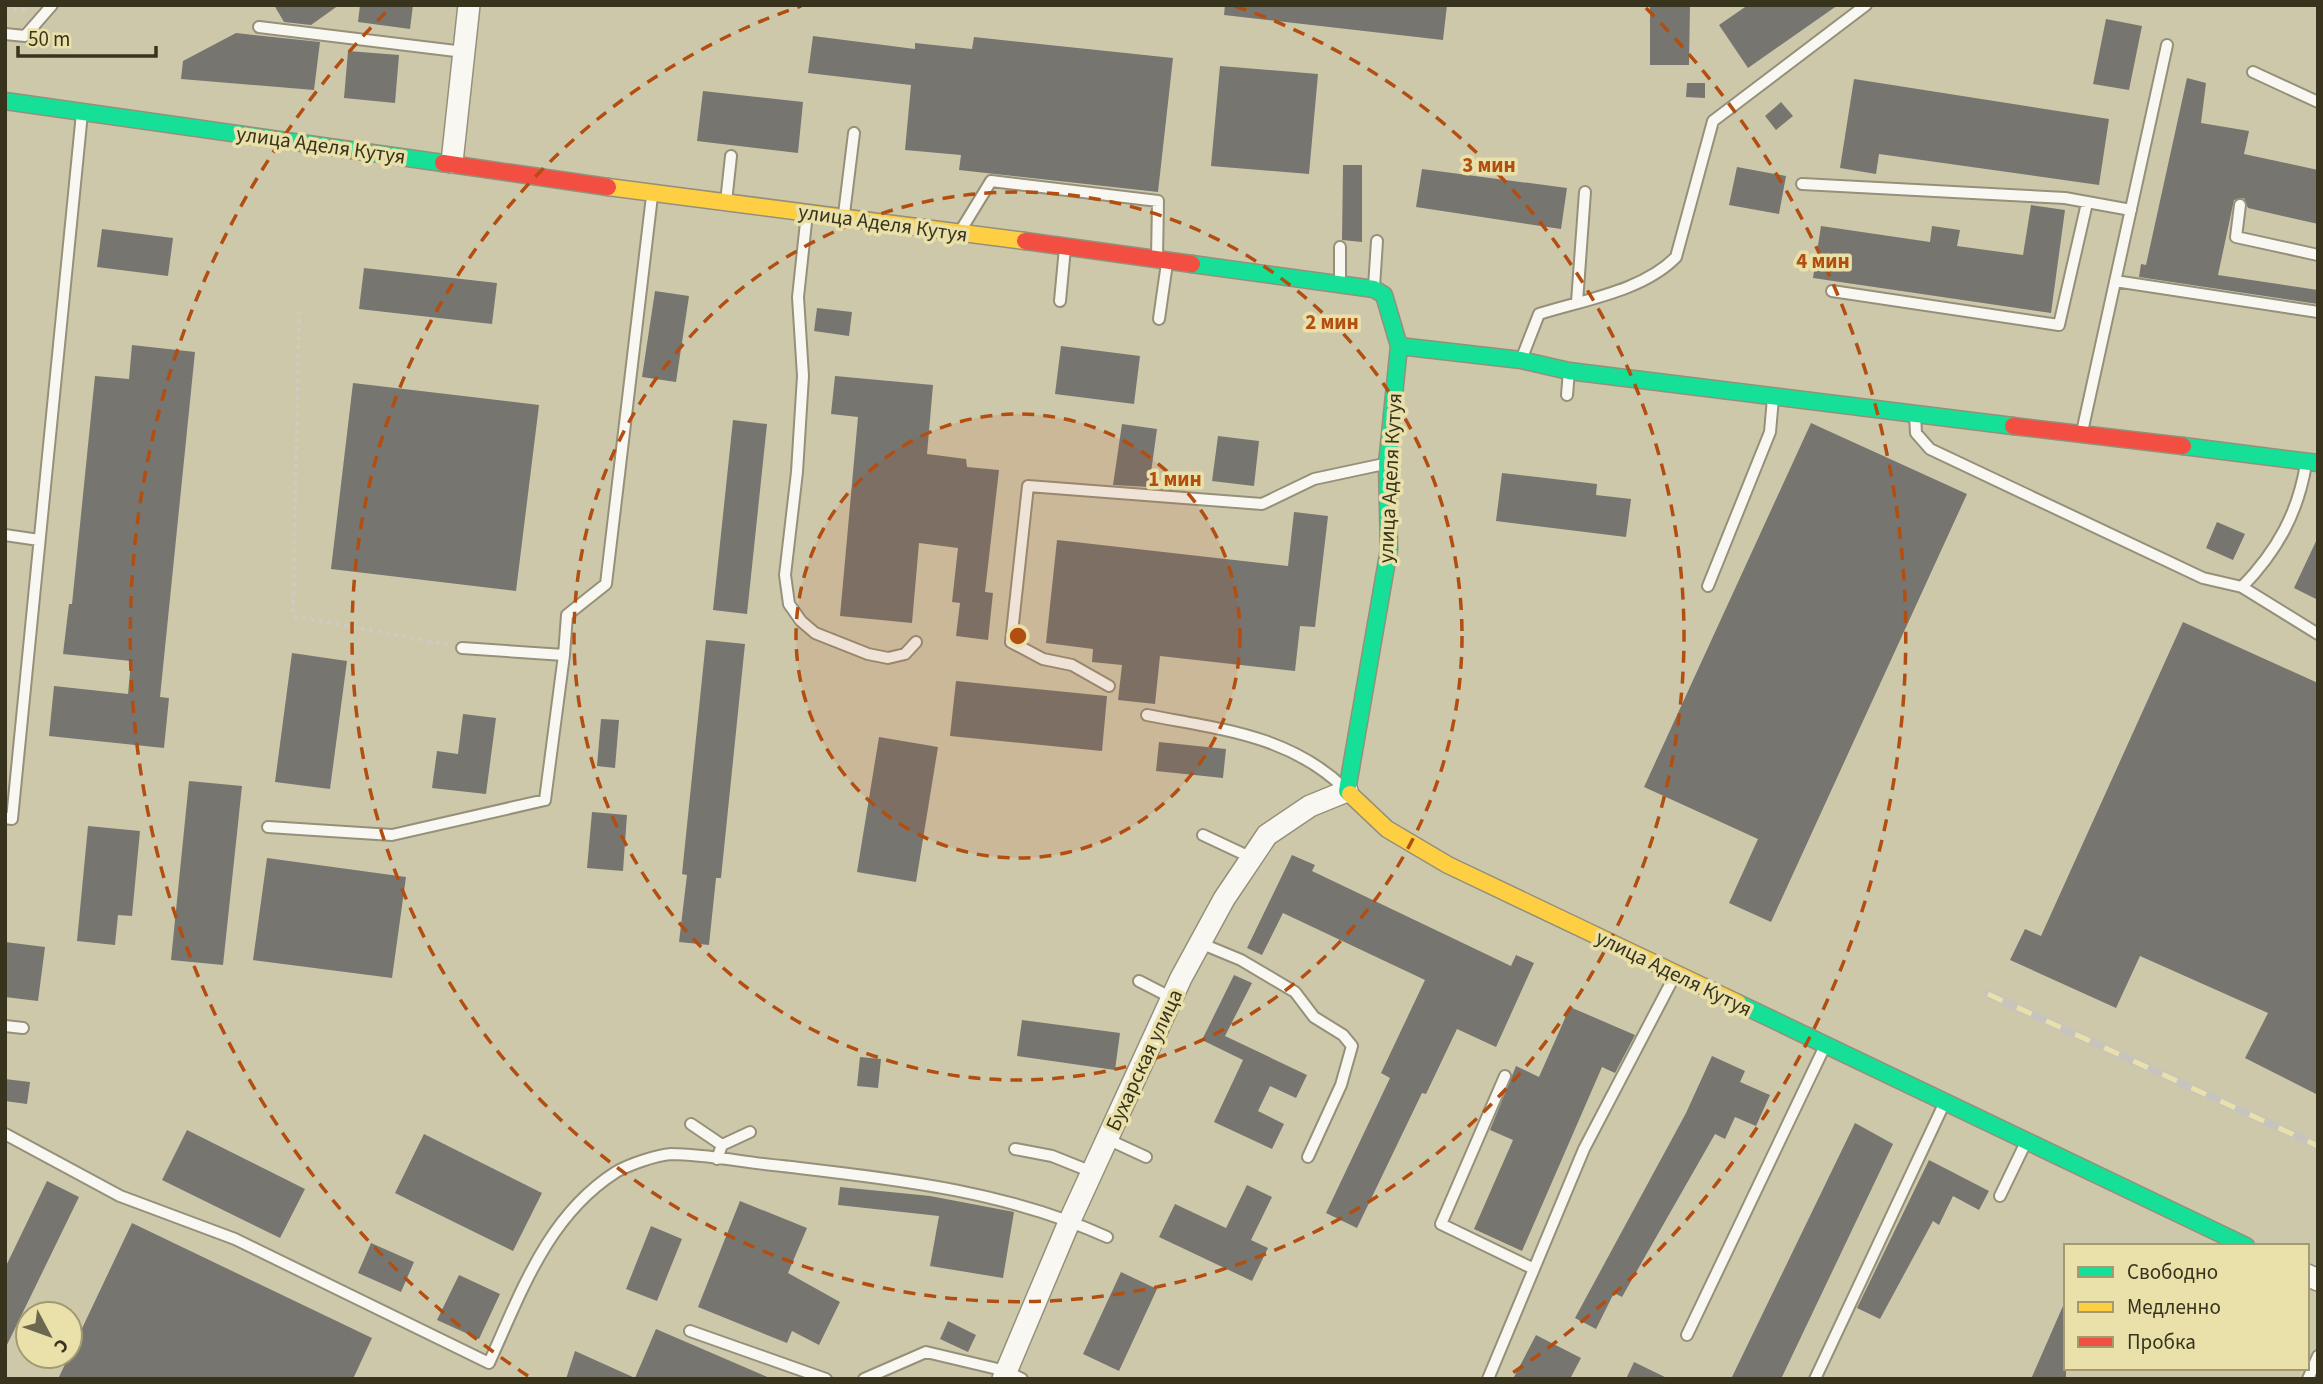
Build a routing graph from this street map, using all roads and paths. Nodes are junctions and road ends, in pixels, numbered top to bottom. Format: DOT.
graph roads {
  1 [pos="469,5"];
  2 [pos="1866,5"];
  3 [pos="5,8"];
  4 [pos="49,9"];
  5 [pos="259,27"];
  6 [pos="5,34"];
  7 [pos="2167,45"];
  8 [pos="464,52"];
  9 [pos="2253,72"];
  10 [pos="5,101"];
  11 [pos="2318,102"];
  12 [pos="82,113"];
  13 [pos="854,133"];
  14 [pos="731,156"];
  15 [pos="452,162"];
  16 [pos="1802,184"];
  17 [pos="1584,192"];
  18 [pos="652,193"];
  19 [pos="725,202"];
  20 [pos="2087,203"];
  21 [pos="2240,205"];
  22 [pos="2131,210"];
  23 [pos="807,213"];
  24 [pos="844,216"];
  25 [pos="959,233"];
  26 [pos="1377,241"];
  27 [pos="1340,247"];
  28 [pos="1065,248"];
  29 [pos="2318,255"];
  30 [pos="1162,259"];
  31 [pos="2115,281"];
  32 [pos="1340,284"];
  33 [pos="1374,289"];
  34 [pos="1832,291"];
  35 [pos="1060,301"];
  36 [pos="1577,302"];
  37 [pos="299,311"];
  38 [pos="2318,312"];
  39 [pos="1159,319"];
  40 [pos="1399,346"];
  41 [pos="1521,360"];
  42 [pos="1569,372"];
  43 [pos="1567,396"];
  44 [pos="1773,396"];
  45 [pos="1915,412"];
  46 [pos="2082,432"];
  47 [pos="2312,463"];
  48 [pos="1387,464"];
  49 [pos="5,535"];
  50 [pos="40,540"];
  51 [pos="1708,586"];
  52 [pos="2242,587"];
  53 [pos="2318,634"];
  54 [pos="916,642"];
  55 [pos="462,648"];
  56 [pos="564,655"];
  57 [pos="1109,686"];
  58 [pos="1147,715"];
  59 [pos="1347,791"];
  60 [pos="5,818"];
  61 [pos="268,827"];
  62 [pos="1203,835"];
  63 [pos="1252,858"];
  64 [pos="1200,943"];
  65 [pos="1676,974"];
  66 [pos="1139,981"];
  67 [pos="1172,998"];
  68 [pos="5,1026"];
  69 [pos="23,1028"];
  70 [pos="1825,1045"];
  71 [pos="1505,1076"];
  72 [pos="1944,1104"];
  73 [pos="691,1124"];
  74 [pos="750,1132"];
  75 [pos="5,1134"];
  76 [pos="1107,1139"];
  77 [pos="2027,1140"];
  78 [pos="722,1144"];
  79 [pos="1015,1149"];
  80 [pos="1146,1157"];
  81 [pos="1308,1157"];
  82 [pos="717,1159"];
  83 [pos="1092,1172"];
  84 [pos="2000,1196"];
  85 [pos="1070,1220"];
  86 [pos="1107,1237"];
  87 [pos="2240,1244"];
  88 [pos="1534,1269"];
  89 [pos="690,1331"];
  90 [pos="1687,1335"];
  91 [pos="2318,1356"];
  92 [pos="1010,1376"];
  93 [pos="826,1379"];
  94 [pos="864,1379"];
  95 [pos="1488,1379"];
  96 [pos="1815,1379"];
  97 [pos="2308,1379"];
  1 -- 8 [label="street"];
  2 -- 36 [label="lane"];
  3 -- 4 [label="path"];
  4 -- 6 [label="lane"];
  5 -- 8 [label="lane"];
  7 -- 22 [label="lane"];
  8 -- 15 [label="street"];
  9 -- 11 [label="lane"];
  10 -- 12 [label="street, улица Аделя Кутуя"];
  12 -- 15 [label="street, улица Аделя Кутуя"];
  12 -- 50 [label="lane"];
  13 -- 24 [label="lane"];
  14 -- 19 [label="lane"];
  15 -- 18 [label="street, улица Аделя Кутуя"];
  16 -- 20 [label="lane"];
  17 -- 36 [label="lane"];
  18 -- 19 [label="street, улица Аделя Кутуя"];
  18 -- 56 [label="lane"];
  19 -- 23 [label="street, улица Аделя Кутуя"];
  20 -- 22 [label="lane"];
  20 -- 34 [label="lane"];
  21 -- 29 [label="lane"];
  22 -- 31 [label="lane"];
  23 -- 24 [label="street, улица Аделя Кутуя"];
  23 -- 54 [label="lane"];
  24 -- 25 [label="street, улица Аделя Кутуя"];
  25 -- 28 [label="street, улица Аделя Кутуя"];
  25 -- 30 [label="lane"];
  26 -- 33 [label="lane"];
  27 -- 32 [label="lane"];
  28 -- 30 [label="street, улица Аделя Кутуя"];
  28 -- 35 [label="lane"];
  30 -- 32 [label="street, улица Аделя Кутуя"];
  30 -- 39 [label="lane"];
  31 -- 38 [label="lane"];
  31 -- 46 [label="lane"];
  32 -- 33 [label="street, улица Аделя Кутуя"];
  33 -- 40 [label="street, улица Аделя Кутуя"];
  36 -- 41 [label="lane"];
  37 -- 55 [label="path"];
  40 -- 41 [label="street"];
  40 -- 48 [label="street, улица Аделя Кутуя"];
  41 -- 42 [label="street"];
  42 -- 43 [label="lane"];
  42 -- 44 [label="street"];
  44 -- 45 [label="street"];
  44 -- 51 [label="lane"];
  45 -- 46 [label="street"];
  45 -- 52 [label="lane"];
  46 -- 47 [label="street"];
  47 -- 52 [label="lane"];
  48 -- 57 [label="lane"];
  48 -- 59 [label="street, улица Аделя Кутуя"];
  49 -- 50 [label="lane"];
  50 -- 60 [label="lane"];
  52 -- 53 [label="lane"];
  55 -- 56 [label="lane"];
  56 -- 61 [label="lane"];
  58 -- 59 [label="lane"];
  59 -- 63 [label="street, Бухарская улица"];
  59 -- 65 [label="street, улица Аделя Кутуя"];
  62 -- 63 [label="lane"];
  63 -- 64 [label="street, Бухарская улица"];
  64 -- 67 [label="street, Бухарская улица"];
  64 -- 81 [label="lane"];
  65 -- 70 [label="street, улица Аделя Кутуя"];
  65 -- 88 [label="lane"];
  66 -- 67 [label="lane"];
  67 -- 76 [label="street, Бухарская улица"];
  68 -- 69 [label="lane"];
  70 -- 72 [label="street, улица Аделя Кутуя"];
  70 -- 90 [label="lane"];
  71 -- 88 [label="lane"];
  72 -- 77 [label="street, улица Аделя Кутуя"];
  72 -- 96 [label="lane"];
  73 -- 78 [label="lane"];
  74 -- 78 [label="lane"];
  75 -- 82 [label="lane"];
  76 -- 80 [label="lane"];
  76 -- 83 [label="street, Бухарская улица"];
  77 -- 84 [label="lane"];
  77 -- 87 [label="street, улица Аделя Кутуя"];
  78 -- 82 [label="lane"];
  79 -- 83 [label="lane"];
  82 -- 85 [label="lane"];
  83 -- 85 [label="street, Бухарская улица"];
  85 -- 86 [label="lane"];
  85 -- 92 [label="street, Бухарская улица"];
  88 -- 95 [label="lane"];
  89 -- 93 [label="lane"];
  91 -- 97 [label="lane"];
  92 -- 94 [label="lane"];
}
